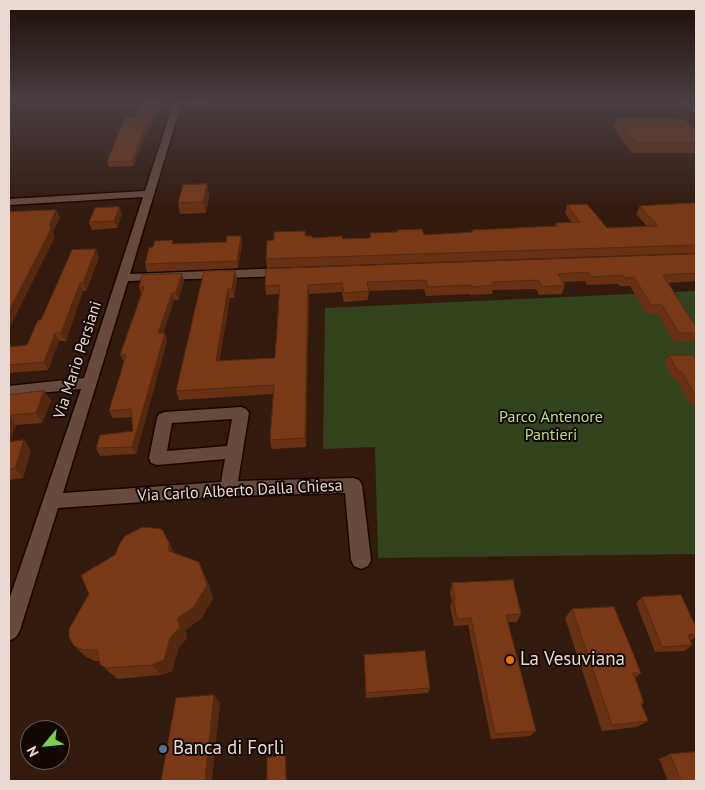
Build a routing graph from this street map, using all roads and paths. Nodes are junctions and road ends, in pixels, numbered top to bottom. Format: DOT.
graph roads {
  1 [pos="167,138"];
  2 [pos="149,194"];
  3 [pos="9,202"];
  4 [pos="301,272"];
  5 [pos="123,278"];
  6 [pos="90,383"];
  7 [pos="9,391"];
  8 [pos="234,452"];
  9 [pos="228,489"];
  10 [pos="51,501"];
  11 [pos="360,560"];
  12 [pos="9,630"];
  1 -- 2 [label="street, Via Mario Persiani"];
  2 -- 3 [label="street"];
  2 -- 5 [label="street, Via Mario Persiani"];
  4 -- 5 [label="street"];
  5 -- 6 [label="street, Via Mario Persiani"];
  6 -- 7 [label="street"];
  6 -- 10 [label="street, Via Mario Persiani"];
  8 -- 8 [label="street"];
  8 -- 9 [label="street"];
  9 -- 10 [label="street, Via Carlo Alberto Dalla Chiesa"];
  9 -- 11 [label="street, Via Carlo Alberto Dalla Chiesa"];
  10 -- 12 [label="street, Via Mario Persiani"];
}
